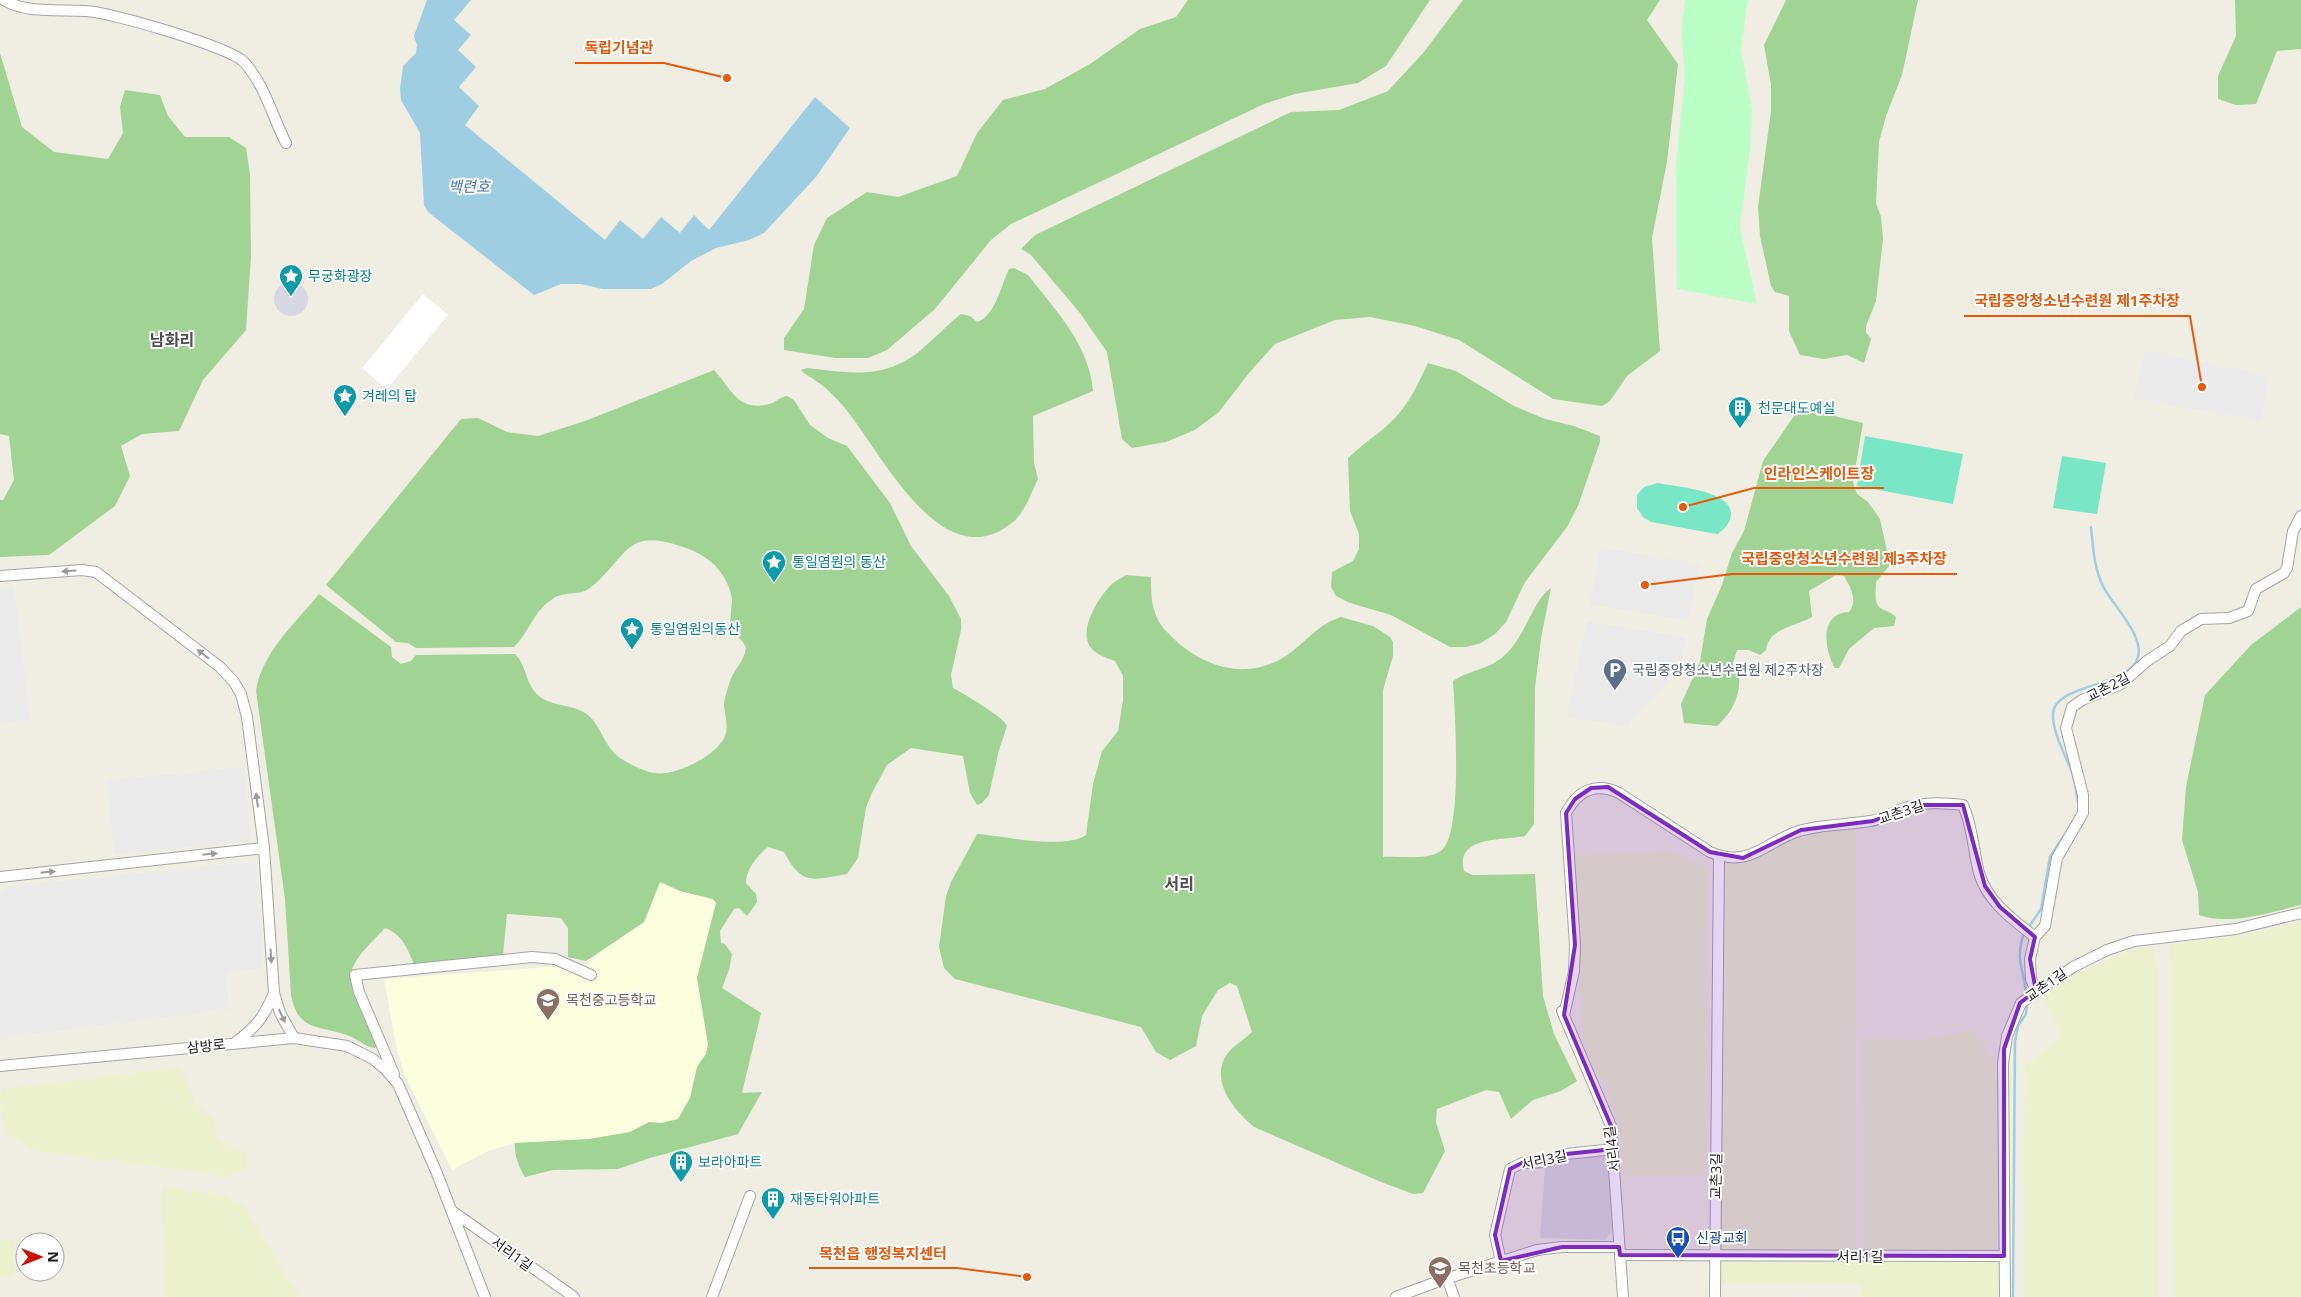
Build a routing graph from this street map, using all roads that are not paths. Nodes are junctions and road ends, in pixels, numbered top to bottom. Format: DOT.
graph roads {
  1 [pos="4,0"];
  2 [pos="286,143"];
  3 [pos="2301,516"];
  4 [pos="0,576"];
  5 [pos="264,848"];
  6 [pos="1719,856"];
  7 [pos="0,877"];
  8 [pos="2301,913"];
  9 [pos="2033,936"];
  10 [pos="591,975"];
  11 [pos="274,993"];
  12 [pos="2034,993"];
  13 [pos="294,1038"];
  14 [pos="235,1043"];
  15 [pos="0,1066"];
  16 [pos="398,1084"];
  17 [pos="1614,1149"];
  18 [pos="750,1196"];
  19 [pos="451,1210"];
  20 [pos="1620,1251"];
  21 [pos="2004,1256"];
  22 [pos="1715,1257"];
  23 [pos="1501,1261"];
  24 [pos="1447,1278"];
  25 [pos="485,1297"];
  26 [pos="574,1297"];
  27 [pos="712,1297"];
  28 [pos="1396,1297"];
  29 [pos="1454,1297"];
  30 [pos="1623,1297"];
  31 [pos="1715,1297"];
  32 [pos="2005,1297"];
  1 -- 2 [label="street"];
  3 -- 9 [label="street, 교촌2길"];
  5 -- 4 [label="street, one-way"];
  7 -- 5 [label="street, one-way"];
  5 -- 11 [label="street, one-way"];
  6 -- 9 [label="street, 교촌3길"];
  6 -- 17 [label="street, 서리4길"];
  6 -- 22 [label="street, 교촌3길"];
  8 -- 12 [label="street, 교촌1길"];
  9 -- 12 [label="street, 교촌2길"];
  10 -- 16 [label="street, 삼방로"];
  11 -- 13 [label="street, one-way"];
  11 -- 14 [label="street"];
  12 -- 21 [label="street, 교촌1길"];
  13 -- 14 [label="street, 삼방로"];
  13 -- 16 [label="street, 삼방로"];
  14 -- 15 [label="street, 삼방로"];
  16 -- 19 [label="street, 삼방로"];
  17 -- 20 [label="street, 서리4길"];
  17 -- 23 [label="street, 서리3길"];
  18 -- 27 [label="street"];
  19 -- 25 [label="street, 삼방로"];
  19 -- 26 [label="street, 서리1길"];
  20 -- 22 [label="street, 서리1길"];
  20 -- 23 [label="street, 서리1길"];
  20 -- 30 [label="street, 서리4길"];
  21 -- 22 [label="street, 서리1길"];
  21 -- 32 [label="street, 교촌1길"];
  22 -- 31 [label="street"];
  23 -- 24 [label="street, 서리1길"];
  24 -- 28 [label="street, 서리1길"];
  24 -- 29 [label="street"];
}
